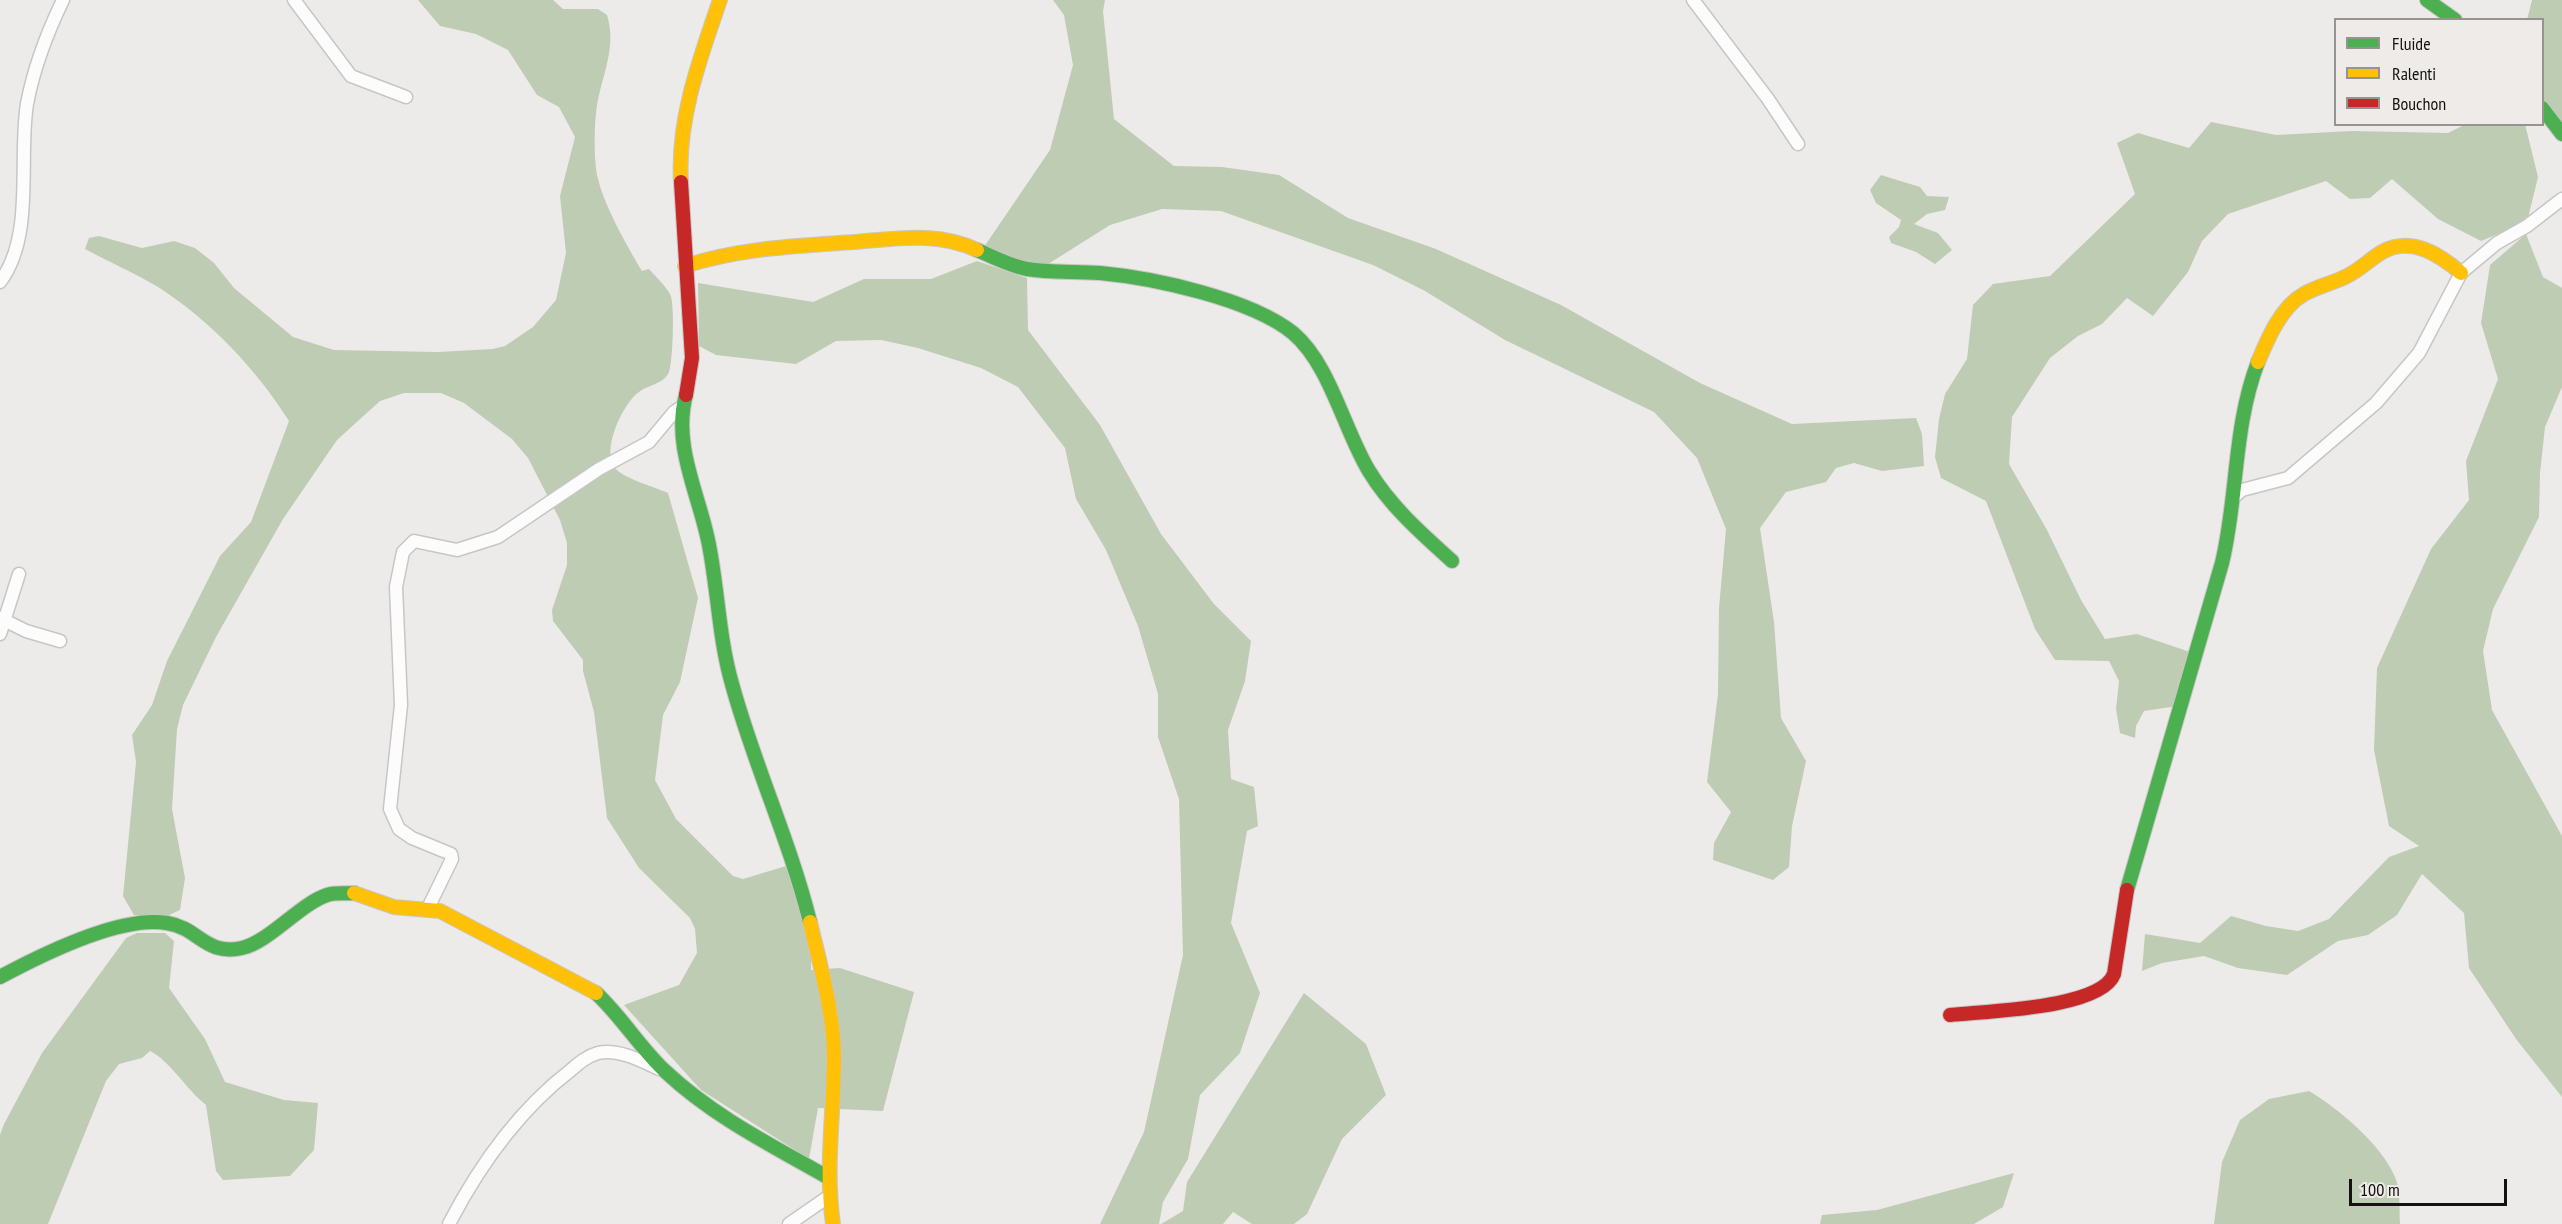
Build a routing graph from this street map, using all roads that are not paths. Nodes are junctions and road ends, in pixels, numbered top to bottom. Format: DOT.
graph roads {
  1 [pos="63,0"];
  2 [pos="294,0"];
  3 [pos="720,0"];
  4 [pos="1693,0"];
  5 [pos="2427,0"];
  6 [pos="2452,18"];
  7 [pos="406,97"];
  8 [pos="2544,111"];
  9 [pos="2562,134"];
  10 [pos="1798,144"];
  11 [pos="2562,199"];
  12 [pos="685,266"];
  13 [pos="2462,273"];
  14 [pos="0,282"];
  15 [pos="683,406"];
  16 [pos="2235,497"];
  17 [pos="1452,561"];
  18 [pos="19,574"];
  19 [pos="2,619"];
  20 [pos="0,634"];
  21 [pos="60,641"];
  22 [pos="428,908"];
  23 [pos="0,977"];
  24 [pos="1950,1015"];
  25 [pos="666,1072"];
  26 [pos="829,1178"];
  27 [pos="828,1197"];
  28 [pos="449,1224"];
  29 [pos="789,1224"];
  30 [pos="833,1224"];
  1 -- 14 [label="street"];
  2 -- 7 [label="street"];
  3 -- 12 [label="street"];
  4 -- 10 [label="street"];
  5 -- 6 [label="street"];
  8 -- 9 [label="street"];
  11 -- 13 [label="street"];
  12 -- 15 [label="street"];
  12 -- 17 [label="street"];
  13 -- 16 [label="street"];
  13 -- 16 [label="street"];
  15 -- 22 [label="street"];
  15 -- 26 [label="street"];
  16 -- 24 [label="street"];
  18 -- 19 [label="street"];
  19 -- 20 [label="street"];
  19 -- 21 [label="street"];
  22 -- 23 [label="street"];
  22 -- 25 [label="street"];
  25 -- 26 [label="street"];
  25 -- 28 [label="street"];
  26 -- 27 [label="street"];
  27 -- 29 [label="street"];
  27 -- 30 [label="street"];
}
